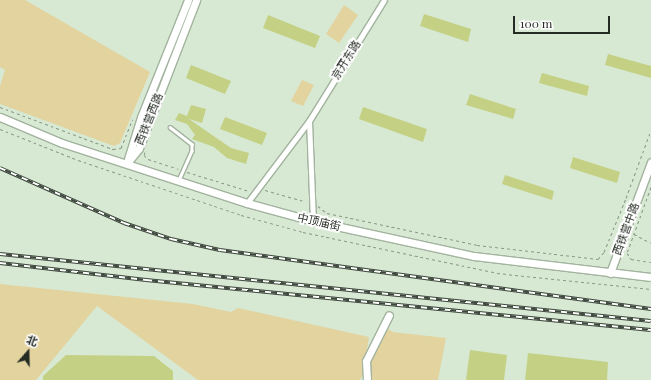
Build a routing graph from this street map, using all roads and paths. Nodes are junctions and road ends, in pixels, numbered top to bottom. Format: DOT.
graph roads {
  1 [pos="188,0"];
  2 [pos="196,0"];
  3 [pos="384,0"];
  4 [pos="0,107"];
  5 [pos="134,115"];
  6 [pos="0,117"];
  7 [pos="309,121"];
  8 [pos="170,127"];
  9 [pos="651,130"];
  10 [pos="146,150"];
  11 [pos="651,162"];
  12 [pos="127,163"];
  13 [pos="183,170"];
  14 [pos="179,181"];
  15 [pos="651,187"];
  16 [pos="252,189"];
  17 [pos="265,190"];
  18 [pos="304,201"];
  19 [pos="247,203"];
  20 [pos="318,204"];
  21 [pos="313,221"];
  22 [pos="634,234"];
  23 [pos="651,243"];
  24 [pos="651,262"];
  25 [pos="610,273"];
  26 [pos="651,277"];
  27 [pos="389,315"];
  28 [pos="367,380"];
  1 -- 12 [label="street, 西铁营西路"];
  2 -- 12 [label="street, 西铁营西路"];
  3 -- 7 [label="street, 京开东路"];
  4 -- 5 [label="path"];
  6 -- 12 [label="street, 中顶庙街"];
  7 -- 19 [label="street"];
  7 -- 21 [label="street"];
  8 -- 13 [label="lane"];
  9 -- 20 [label="path"];
  10 -- 13 [label="path"];
  11 -- 25 [label="street, 西铁营中路"];
  12 -- 14 [label="street, 中顶庙街"];
  13 -- 14 [label="lane"];
  13 -- 16 [label="path"];
  14 -- 19 [label="street, 中顶庙街"];
  15 -- 22 [label="path"];
  17 -- 18 [label="path"];
  19 -- 21 [label="street, 中顶庙街"];
  21 -- 25 [label="street, 中顶庙街"];
  22 -- 23 [label="path"];
  22 -- 24 [label="path"];
  25 -- 26 [label="street, 中顶庙街"];
  27 -- 28 [label="street"];
}
